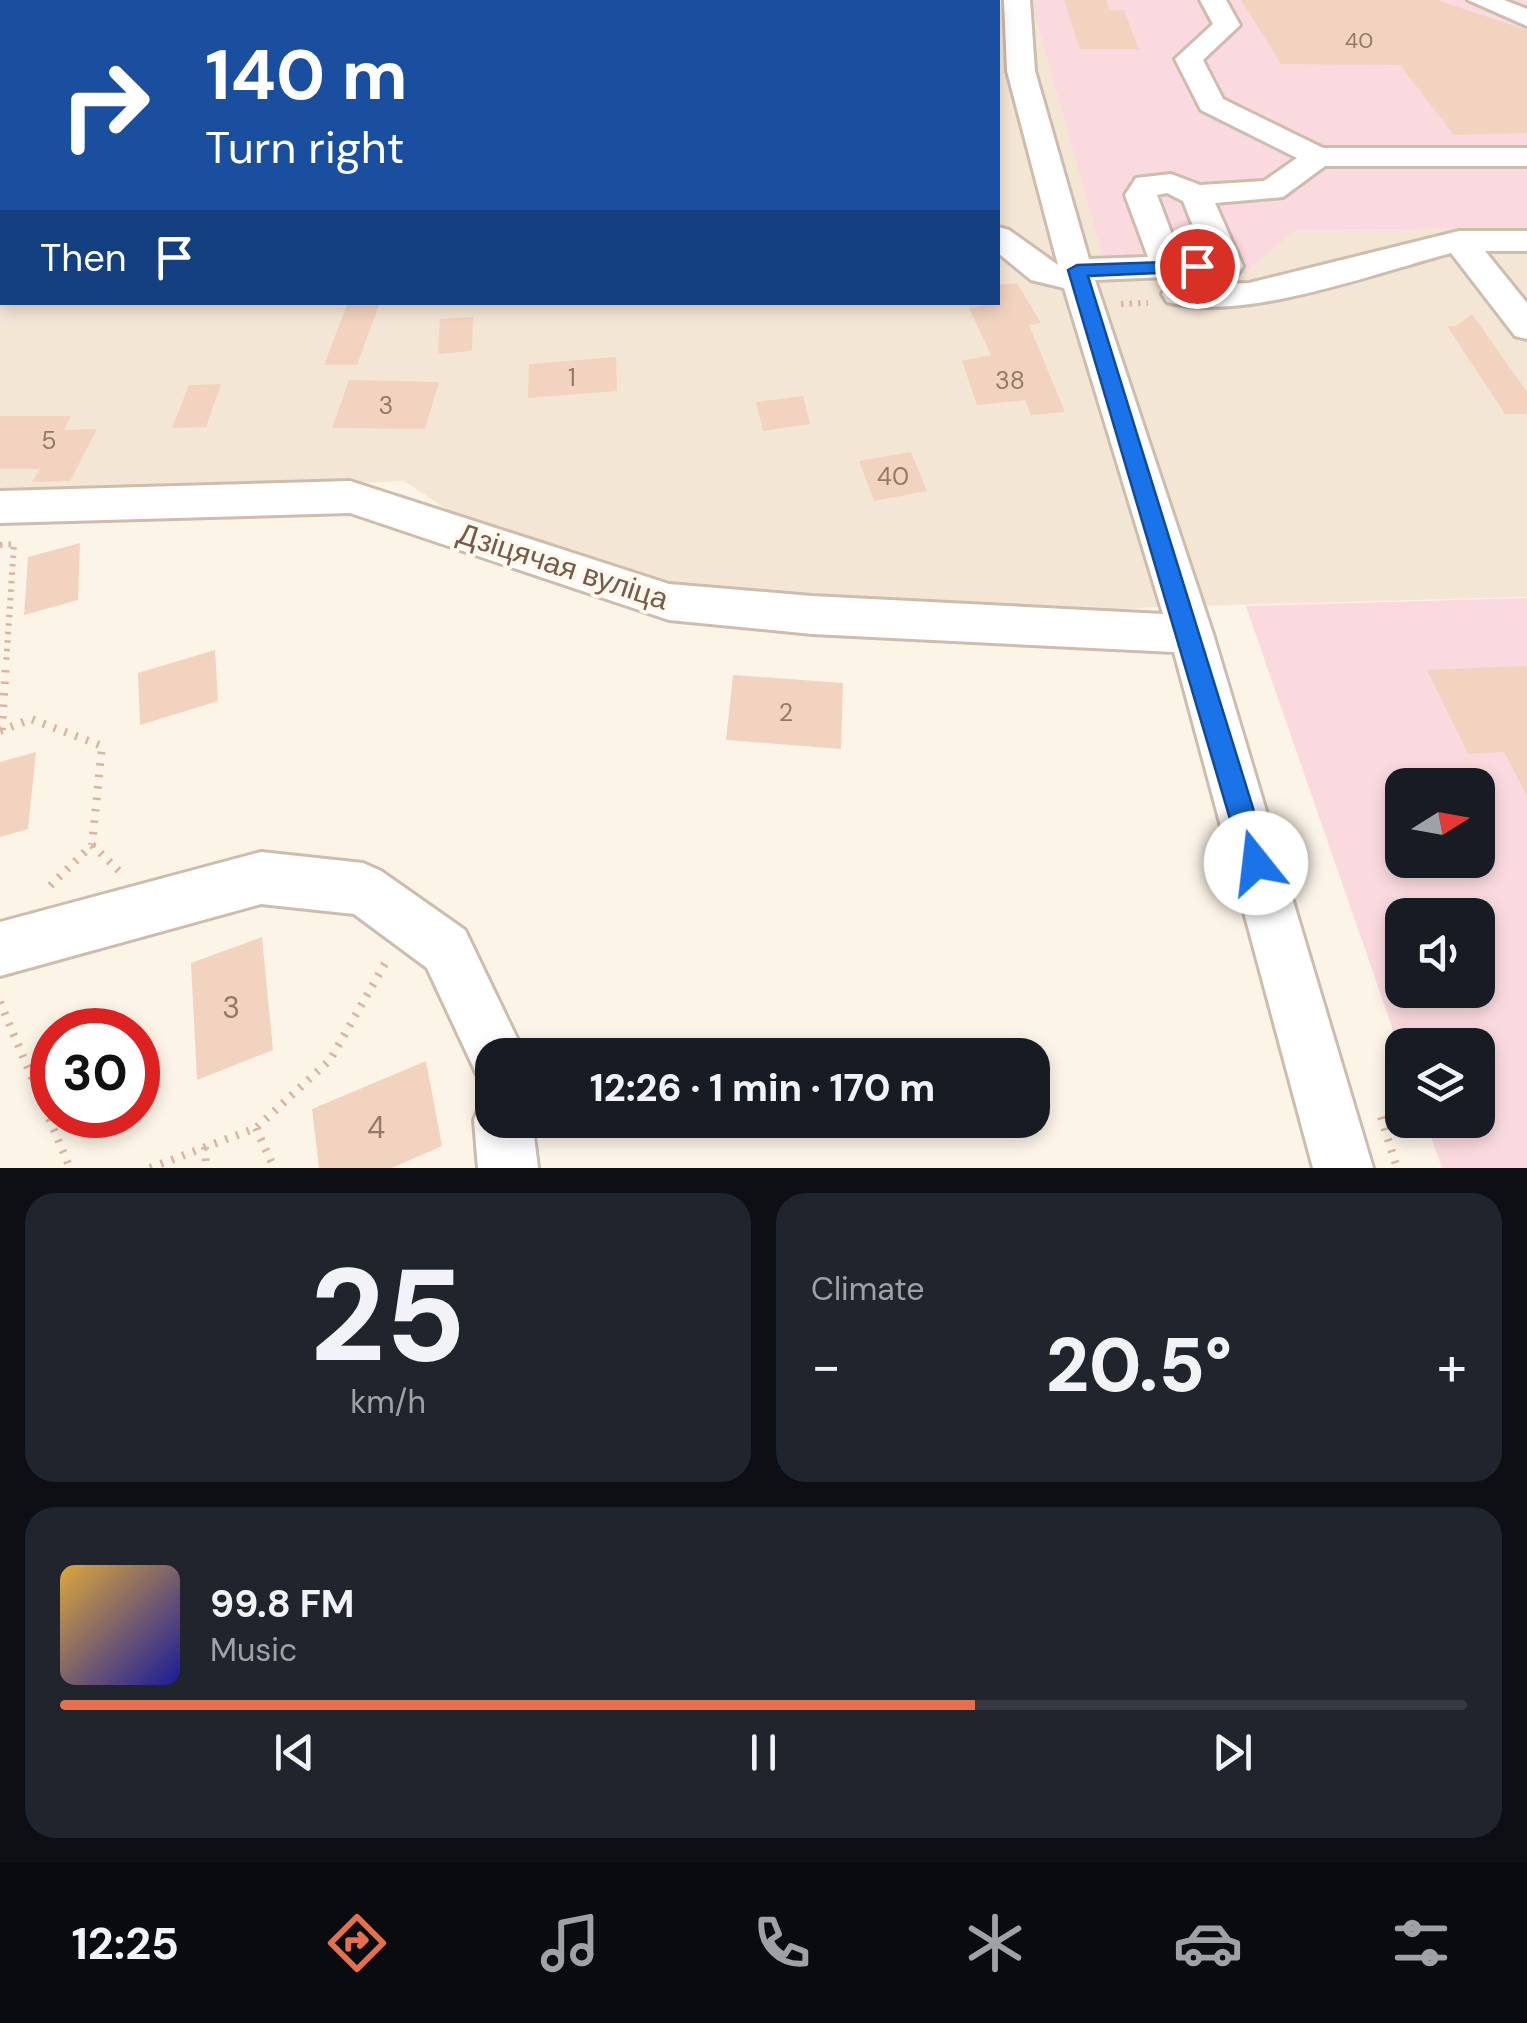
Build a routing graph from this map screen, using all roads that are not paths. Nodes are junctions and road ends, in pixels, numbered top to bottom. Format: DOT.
graph roads {
  1 [pos="1017,0"];
  2 [pos="1213,0"];
  3 [pos="1481,0"];
  4 [pos="1527,18"];
  5 [pos="1318,157"];
  6 [pos="1527,157"];
  7 [pos="1196,195"];
  8 [pos="1000,238"];
  9 [pos="1458,241"];
  10 [pos="1527,241"];
  11 [pos="1168,267"];
  12 [pos="1088,290"];
  13 [pos="1527,327"];
  14 [pos="0,506"];
  15 [pos="1191,634"];
  16 [pos="0,949"];
  17 [pos="488,1038"];
  18 [pos="505,1138"];
  19 [pos="508,1168"];
  20 [pos="1344,1168"];
  1 -- 12 [label="street"];
  2 -- 5 [label="street"];
  3 -- 4 [label="street"];
  5 -- 6 [label="street"];
  5 -- 7 [label="street"];
  7 -- 11 [label="street"];
  7 -- 11 [label="street"];
  8 -- 12 [label="street"];
  9 -- 10 [label="street"];
  9 -- 12 [label="street"];
  9 -- 13 [label="street"];
  11 -- 12 [label="street"];
  12 -- 15 [label="street"];
  14 -- 15 [label="street, Дзіцячая вуліца"];
  15 -- 20 [label="street"];
  16 -- 17 [label="street"];
  18 -- 19 [label="street"];
}
